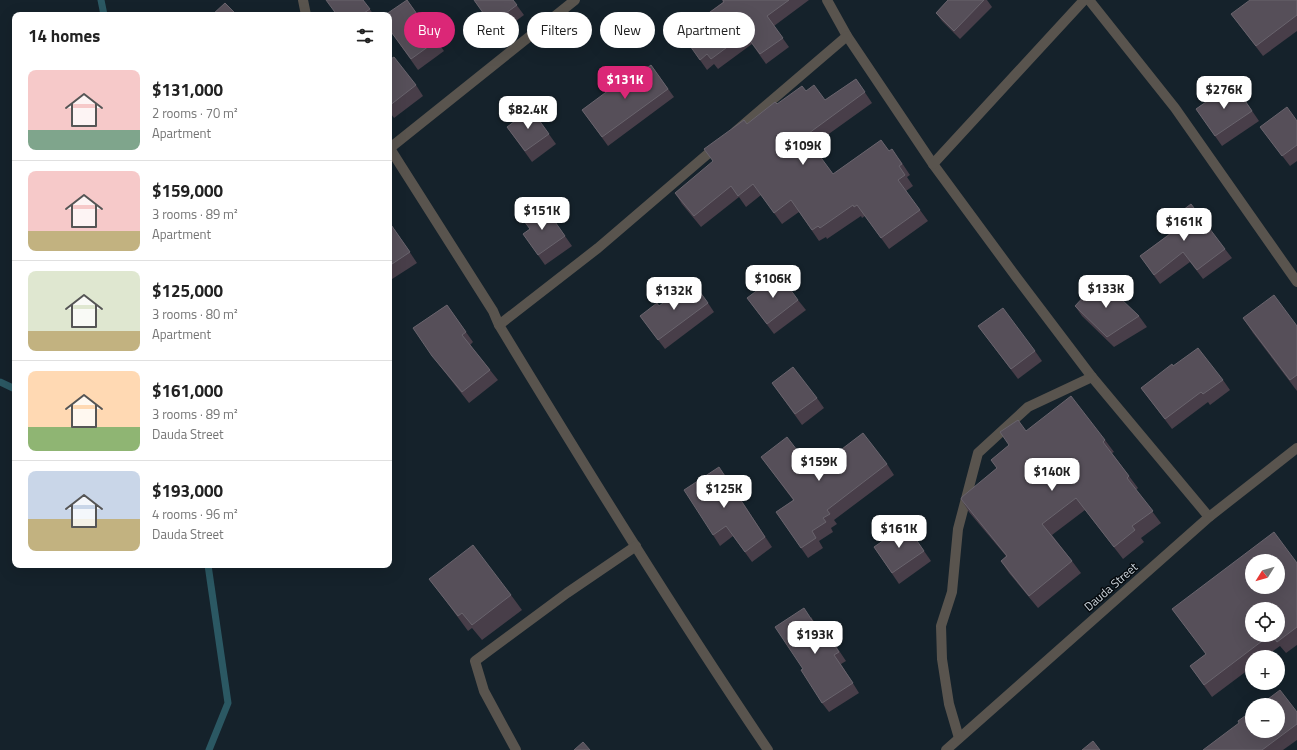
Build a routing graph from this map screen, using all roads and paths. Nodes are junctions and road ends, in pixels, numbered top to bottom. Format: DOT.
graph roads {
  1 [pos="303,0"];
  2 [pos="575,0"];
  3 [pos="827,0"];
  4 [pos="1084,0"];
  5 [pos="1089,0"];
  6 [pos="305,12"];
  7 [pos="847,36"];
  8 [pos="392,145"];
  9 [pos="392,152"];
  10 [pos="933,164"];
  11 [pos="1297,282"];
  12 [pos="499,325"];
  13 [pos="1092,377"];
  14 [pos="1297,448"];
  15 [pos="1210,517"];
  16 [pos="636,546"];
  17 [pos="959,738"];
  18 [pos="516,750"];
  19 [pos="768,750"];
  20 [pos="946,750"];
  1 -- 6 [label="street"];
  2 -- 8 [label="street"];
  3 -- 7 [label="street"];
  4 -- 10 [label="street"];
  5 -- 11 [label="street"];
  7 -- 10 [label="street"];
  7 -- 12 [label="street"];
  9 -- 12 [label="street"];
  10 -- 13 [label="street"];
  12 -- 16 [label="street"];
  13 -- 15 [label="street"];
  13 -- 17 [label="street"];
  14 -- 15 [label="street, Dauda Street"];
  15 -- 17 [label="street, Dauda Street"];
  16 -- 18 [label="street"];
  16 -- 19 [label="street"];
  17 -- 20 [label="street, Dauda Street"];
}
